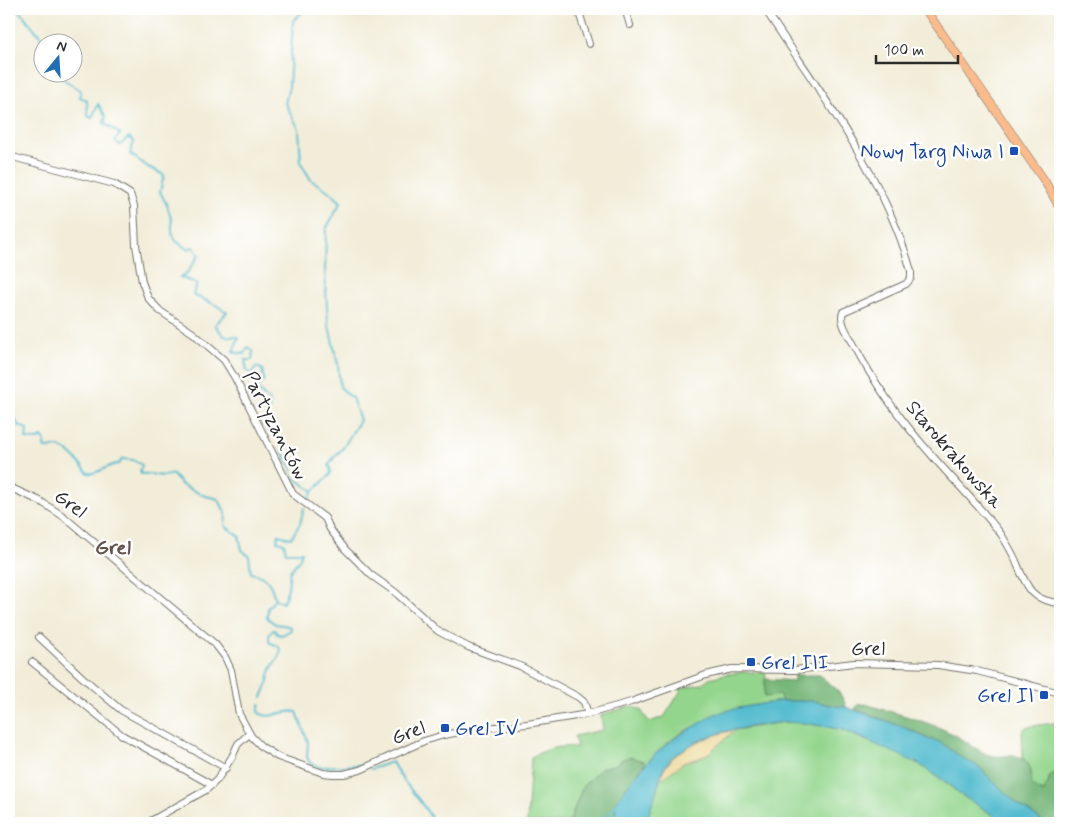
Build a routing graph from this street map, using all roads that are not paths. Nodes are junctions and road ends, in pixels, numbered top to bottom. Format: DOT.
graph roads {
  1 [pos="578,9"];
  2 [pos="625,9"];
  3 [pos="764,9"];
  4 [pos="924,9"];
  5 [pos="630,24"];
  6 [pos="588,44"];
  7 [pos="9,156"];
  8 [pos="1054,195"];
  9 [pos="1060,203"];
  10 [pos="1060,208"];
  11 [pos="9,487"];
  12 [pos="1060,603"];
  13 [pos="40,638"];
  14 [pos="32,662"];
  15 [pos="1060,692"];
  16 [pos="588,714"];
  17 [pos="249,734"];
  18 [pos="226,768"];
  19 [pos="212,784"];
  20 [pos="147,823"];
  1 -- 6 [label="street"];
  2 -- 5 [label="street"];
  3 -- 12 [label="street, Starokrakowska"];
  4 -- 8 [label="main road"];
  7 -- 16 [label="street, Partyzantów"];
  8 -- 9 [label="main road"];
  8 -- 10 [label="main road"];
  11 -- 17 [label="street, Grel"];
  13 -- 18 [label="street"];
  14 -- 19 [label="street"];
  15 -- 16 [label="street, Grel"];
  16 -- 17 [label="street, Grel"];
  17 -- 18 [label="street"];
  18 -- 19 [label="street"];
  19 -- 20 [label="street"];
}
